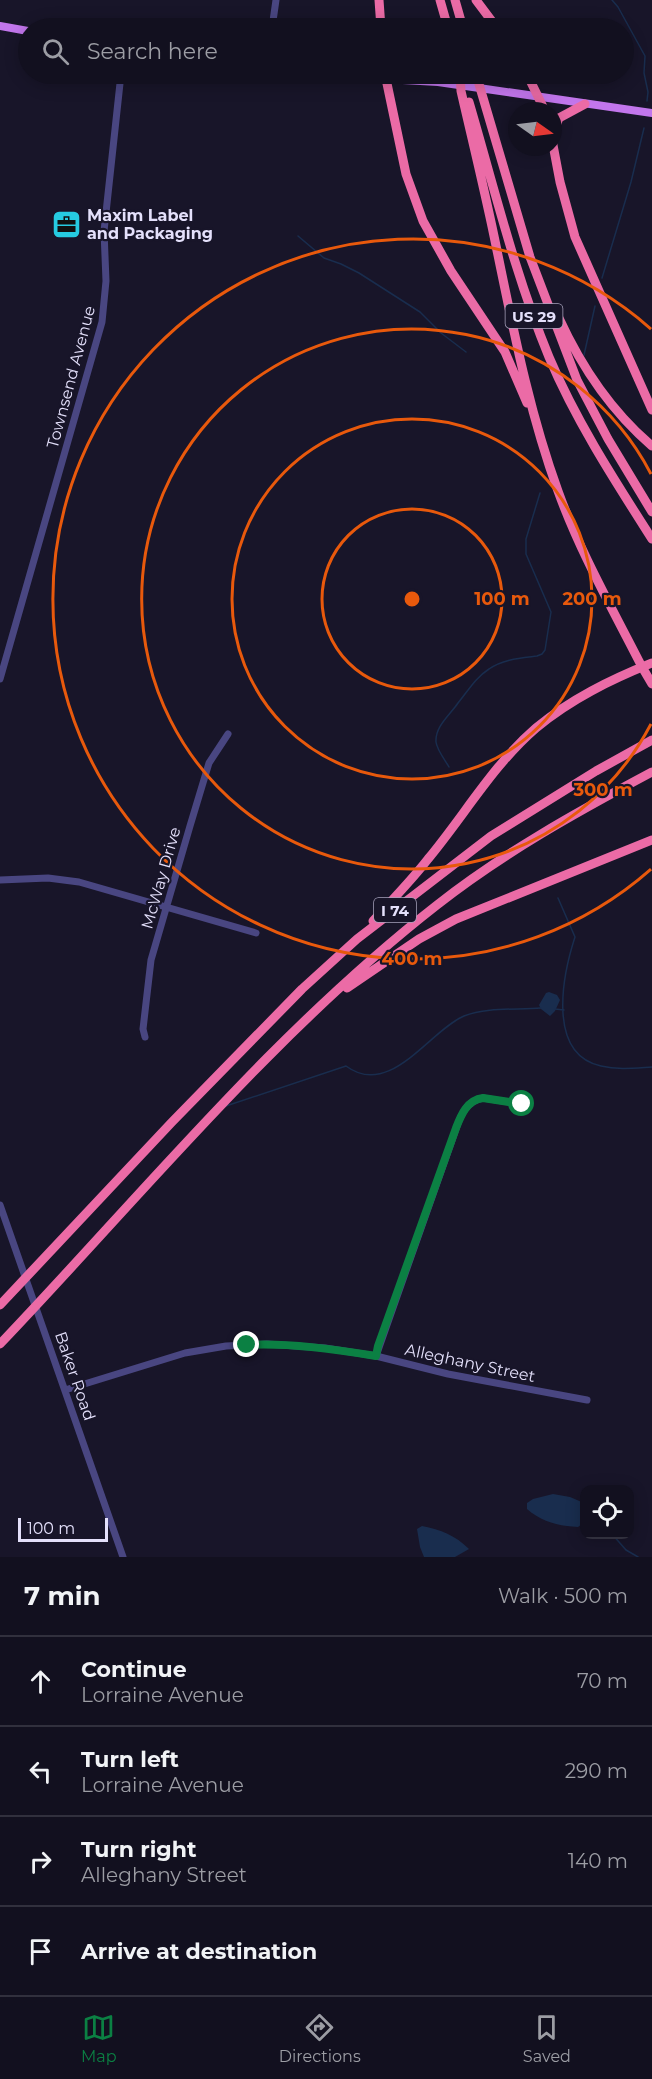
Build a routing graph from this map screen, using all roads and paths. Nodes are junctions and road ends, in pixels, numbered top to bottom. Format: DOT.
graph roads {
  1 [pos="276,0"];
  2 [pos="379,0"];
  3 [pos="440,0"];
  4 [pos="455,0"];
  5 [pos="476,0"];
  6 [pos="273,18"];
  7 [pos="380,18"];
  8 [pos="445,18"];
  9 [pos="460,18"];
  10 [pos="490,18"];
  11 [pos="0,26"];
  12 [pos="18,29"];
  13 [pos="120,84"];
  14 [pos="387,84"];
  15 [pos="453,84"];
  16 [pos="460,84"];
  17 [pos="463,84"];
  18 [pos="479,84"];
  19 [pos="532,84"];
  20 [pos="538,96"];
  21 [pos="541,102"];
  22 [pos="585,104"];
  23 [pos="652,113"];
  24 [pos="562,116"];
  25 [pos="555,156"];
  26 [pos="539,282"];
  27 [pos="652,410"];
  28 [pos="542,439"];
  29 [pos="652,446"];
  30 [pos="652,512"];
  31 [pos="652,539"];
  32 [pos="652,663"];
  33 [pos="642,667"];
  34 [pos="0,680"];
  35 [pos="652,684"];
  36 [pos="228,734"];
  37 [pos="652,740"];
  38 [pos="652,772"];
  39 [pos="652,840"];
  40 [pos="0,880"];
  41 [pos="166,907"];
  42 [pos="256,933"];
  43 [pos="357,939"];
  44 [pos="309,1015"];
  45 [pos="145,1036"];
  46 [pos="528,1105"];
  47 [pos="0,1205"];
  48 [pos="0,1305"];
  49 [pos="0,1344"];
  50 [pos="376,1356"];
  51 [pos="65,1390"];
  52 [pos="587,1400"];
  53 [pos="123,1557"];
  1 -- 6 [label="street"];
  2 -- 7 [label="highway"];
  3 -- 8 [label="highway"];
  4 -- 9 [label="highway"];
  5 -- 10 [label="highway"];
  11 -- 12 [label="main road"];
  13 -- 34 [label="street, Townsend Avenue"];
  14 -- 28 [label="highway"];
  15 -- 20 [label="main road"];
  16 -- 28 [label="highway"];
  17 -- 31 [label="highway, US 29"];
  18 -- 26 [label="highway, US 29"];
  19 -- 20 [label="highway"];
  20 -- 21 [label="highway"];
  20 -- 22 [label="main road"];
  22 -- 23 [label="main road"];
  22 -- 24 [label="highway"];
  25 -- 27 [label="highway"];
  26 -- 29 [label="highway"];
  26 -- 30 [label="highway, US 29"];
  28 -- 33 [label="highway"];
  32 -- 33 [label="highway"];
  33 -- 35 [label="highway"];
  33 -- 43 [label="highway"];
  36 -- 41 [label="street, McWay Drive"];
  37 -- 43 [label="highway, I 74"];
  38 -- 44 [label="highway, I 74"];
  39 -- 44 [label="highway"];
  40 -- 41 [label="street"];
  41 -- 42 [label="street"];
  41 -- 45 [label="street, McWay Drive"];
  43 -- 48 [label="highway, I 74"];
  44 -- 49 [label="highway, I 74"];
  46 -- 50 [label="street"];
  47 -- 51 [label="street, Baker Road"];
  50 -- 51 [label="street, Alleghany Street"];
  50 -- 52 [label="street, Alleghany Street"];
  51 -- 53 [label="street, Baker Road"];
}
